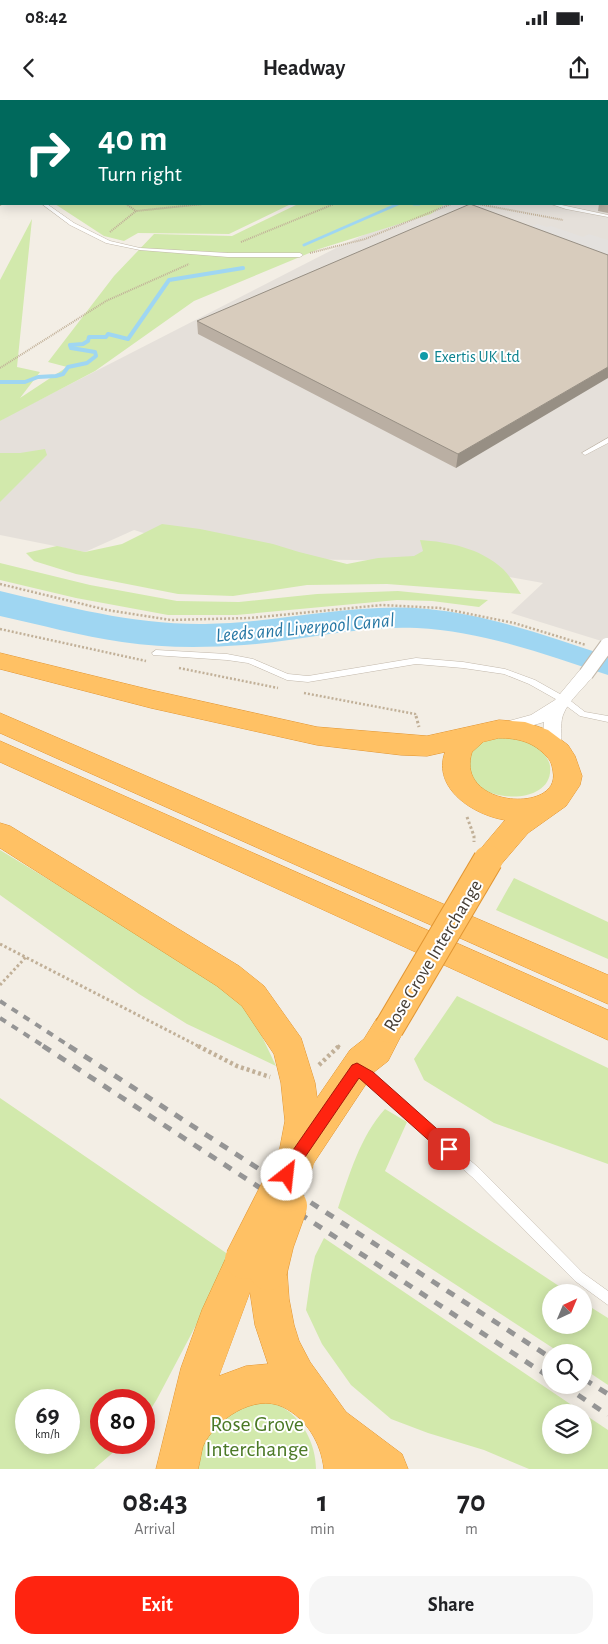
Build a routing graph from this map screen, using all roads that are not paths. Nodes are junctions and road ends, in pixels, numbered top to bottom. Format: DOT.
graph roads {
  1 [pos="45,205"];
  2 [pos="556,205"];
  3 [pos="608,216"];
  4 [pos="300,255"];
  5 [pos="608,440"];
  6 [pos="585,453"];
  7 [pos="602,645"];
  8 [pos="156,653"];
  9 [pos="0,661"];
  10 [pos="562,702"];
  11 [pos="608,719"];
  12 [pos="0,722"];
  13 [pos="501,728"];
  14 [pos="473,736"];
  15 [pos="553,746"];
  16 [pos="0,751"];
  17 [pos="475,798"];
  18 [pos="546,806"];
  19 [pos="0,834"];
  20 [pos="488,860"];
  21 [pos="608,990"];
  22 [pos="608,1025"];
  23 [pos="367,1053"];
  24 [pos="297,1171"];
  25 [pos="256,1265"];
  26 [pos="608,1299"];
  27 [pos="324,1416"];
  28 [pos="182,1452"];
  29 [pos="345,1469"];
  30 [pos="387,1469"];
  1 -- 4 [label="lane"];
  2 -- 3 [label="lane"];
  5 -- 6 [label="lane"];
  7 -- 10 [label="street, bridge"];
  8 -- 10 [label="lane"];
  9 -- 14 [label="highway"];
  10 -- 11 [label="lane"];
  10 -- 13 [label="street"];
  10 -- 15 [label="street"];
  12 -- 21 [label="highway"];
  13 -- 14 [label="highway, Rose Grove Interchange"];
  13 -- 15 [label="highway, Rose Grove Interchange"];
  14 -- 17 [label="highway, Rose Grove Interchange"];
  15 -- 18 [label="highway, Rose Grove Interchange"];
  16 -- 22 [label="highway"];
  17 -- 18 [label="highway, Rose Grove Interchange"];
  17 -- 20 [label="highway, Rose Grove Interchange"];
  18 -- 20 [label="highway, Rose Grove Interchange"];
  19 -- 24 [label="highway"];
  20 -- 23 [label="highway, Rose Grove Interchange, bridge"];
  23 -- 24 [label="highway, Rose Grove Interchange"];
  23 -- 26 [label="lane"];
  24 -- 25 [label="highway, Rose Grove Interchange, bridge"];
  25 -- 27 [label="highway, Rose Grove Interchange"];
  25 -- 28 [label="highway, Rose Grove Interchange"];
  27 -- 28 [label="highway, Rose Grove Interchange"];
  27 -- 29 [label="highway, Rose Grove Interchange"];
  27 -- 30 [label="highway"];
}
